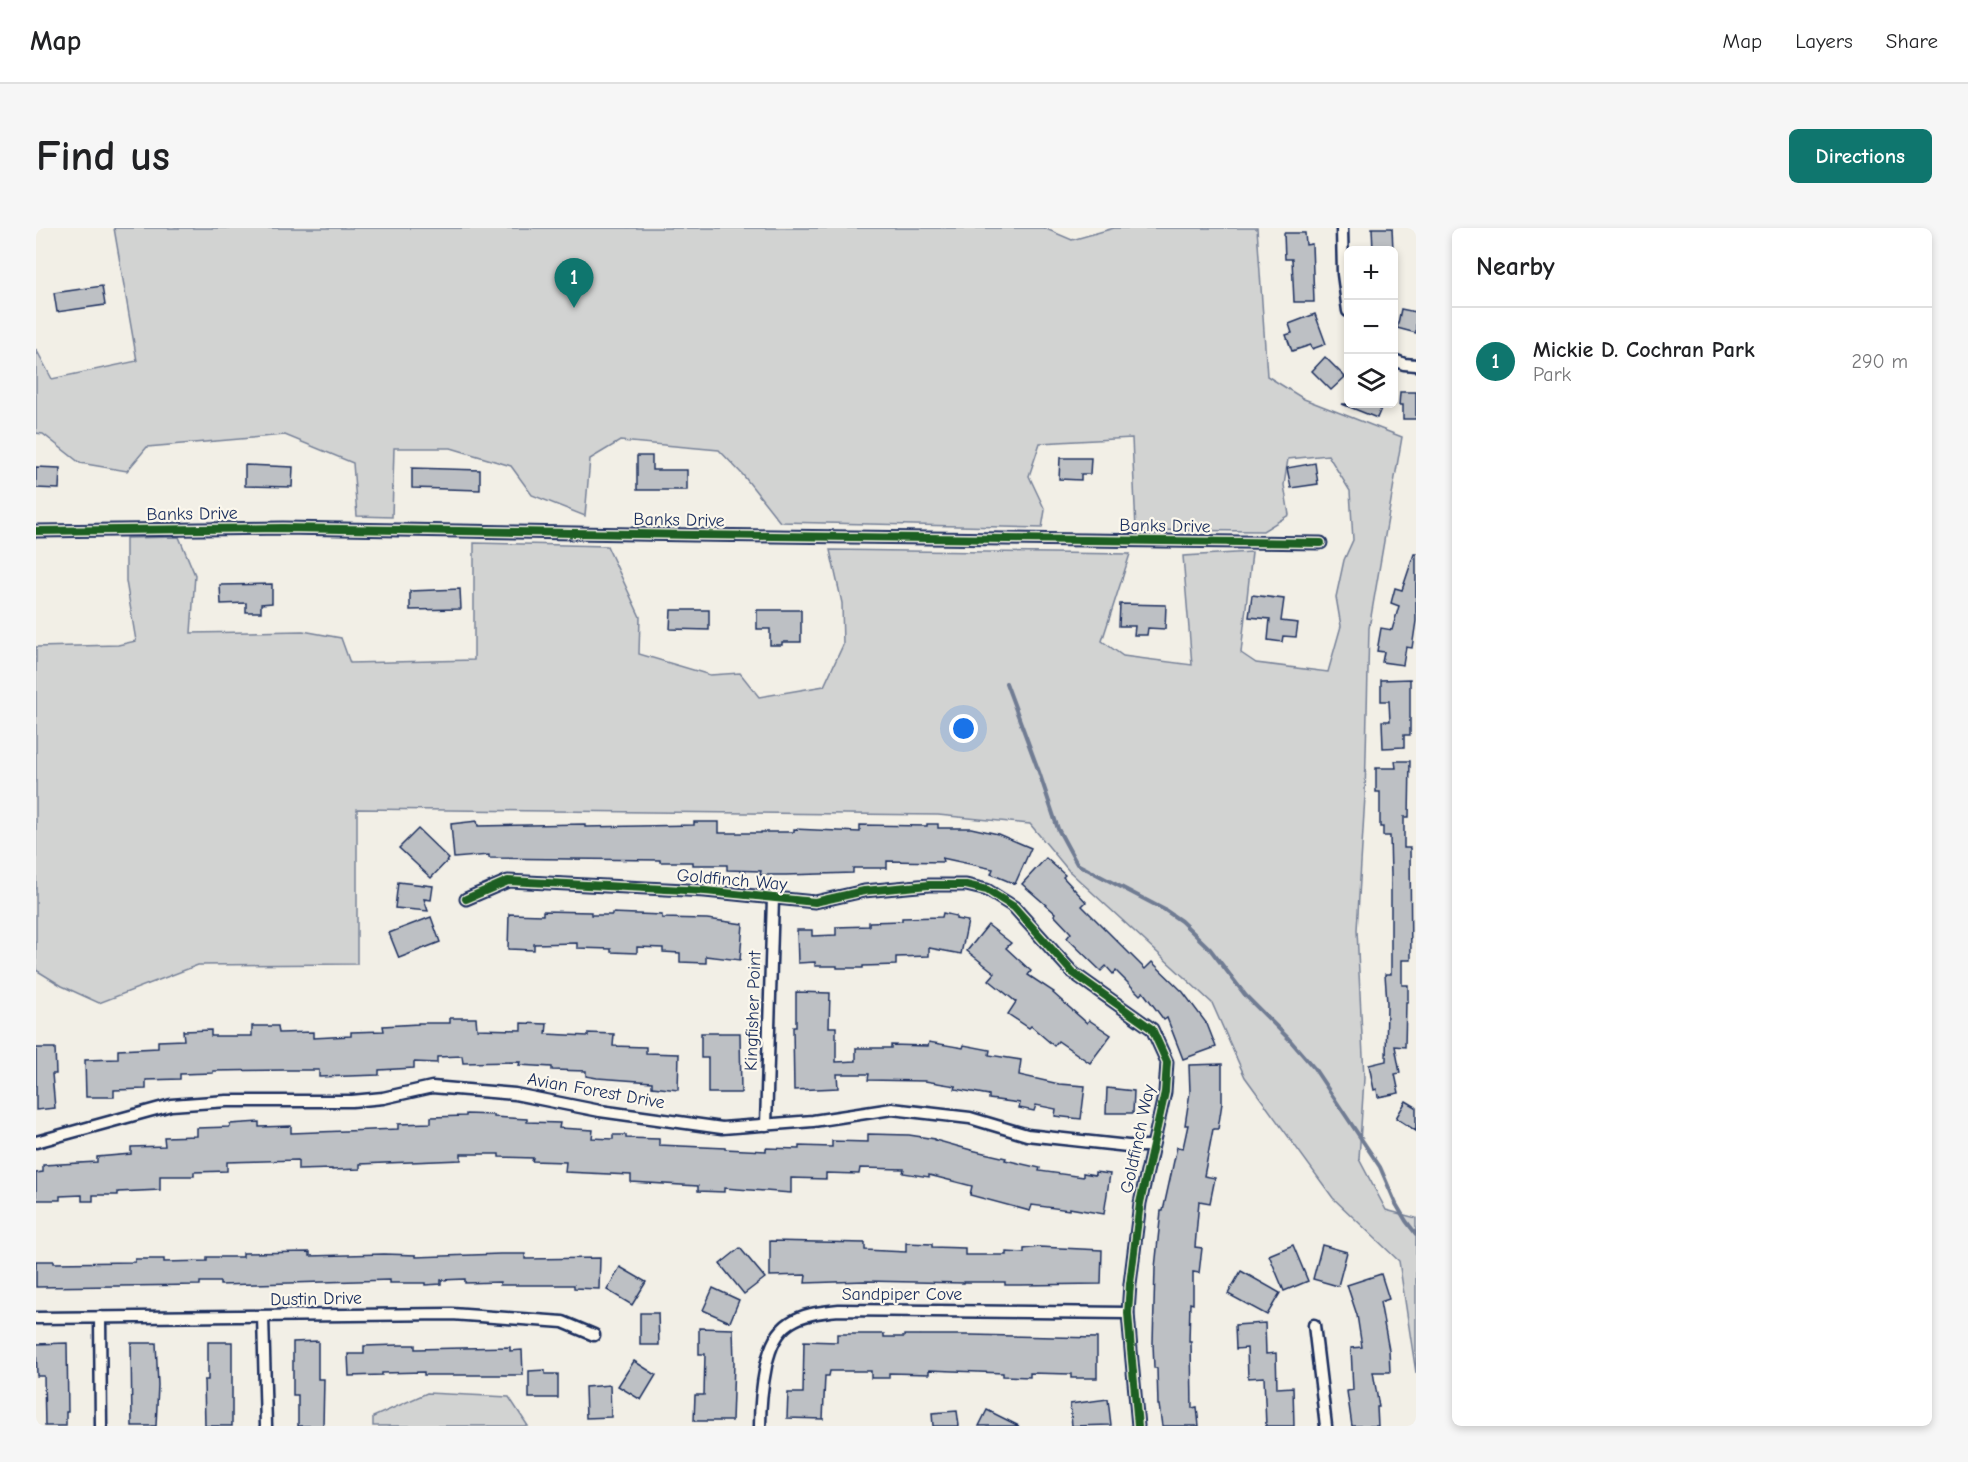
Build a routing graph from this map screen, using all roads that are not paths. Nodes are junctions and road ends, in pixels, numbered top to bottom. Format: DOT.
graph roads {
  1 [pos="1342,228"];
  2 [pos="1347,300"];
  3 [pos="1398,362"];
  4 [pos="1416,364"];
  5 [pos="36,531"];
  6 [pos="1321,543"];
  7 [pos="772,898"];
  8 [pos="466,899"];
  9 [pos="766,1125"];
  10 [pos="36,1142"];
  11 [pos="1151,1146"];
  12 [pos="1128,1313"];
  13 [pos="263,1316"];
  14 [pos="100,1317"];
  15 [pos="36,1318"];
  16 [pos="1314,1325"];
  17 [pos="594,1335"];
  18 [pos="101,1426"];
  19 [pos="266,1426"];
  20 [pos="760,1426"];
  21 [pos="1138,1426"];
  22 [pos="1326,1426"];
  1 -- 2 [label="street"];
  3 -- 4 [label="street"];
  5 -- 6 [label="street, Banks Drive"];
  7 -- 8 [label="street, Goldfinch Way"];
  7 -- 9 [label="street, Kingfisher Point"];
  7 -- 11 [label="street, Goldfinch Way"];
  9 -- 10 [label="street, Avian Forest Drive"];
  9 -- 11 [label="street, Avian Forest Drive"];
  11 -- 12 [label="street, Goldfinch Way"];
  12 -- 20 [label="street, Sandpiper Cove"];
  12 -- 21 [label="street, Goldfinch Way"];
  13 -- 14 [label="street, Dustin Drive"];
  13 -- 17 [label="street, Dustin Drive"];
  13 -- 19 [label="street"];
  14 -- 15 [label="street, Dustin Drive"];
  14 -- 18 [label="street"];
  16 -- 22 [label="street"];
}
